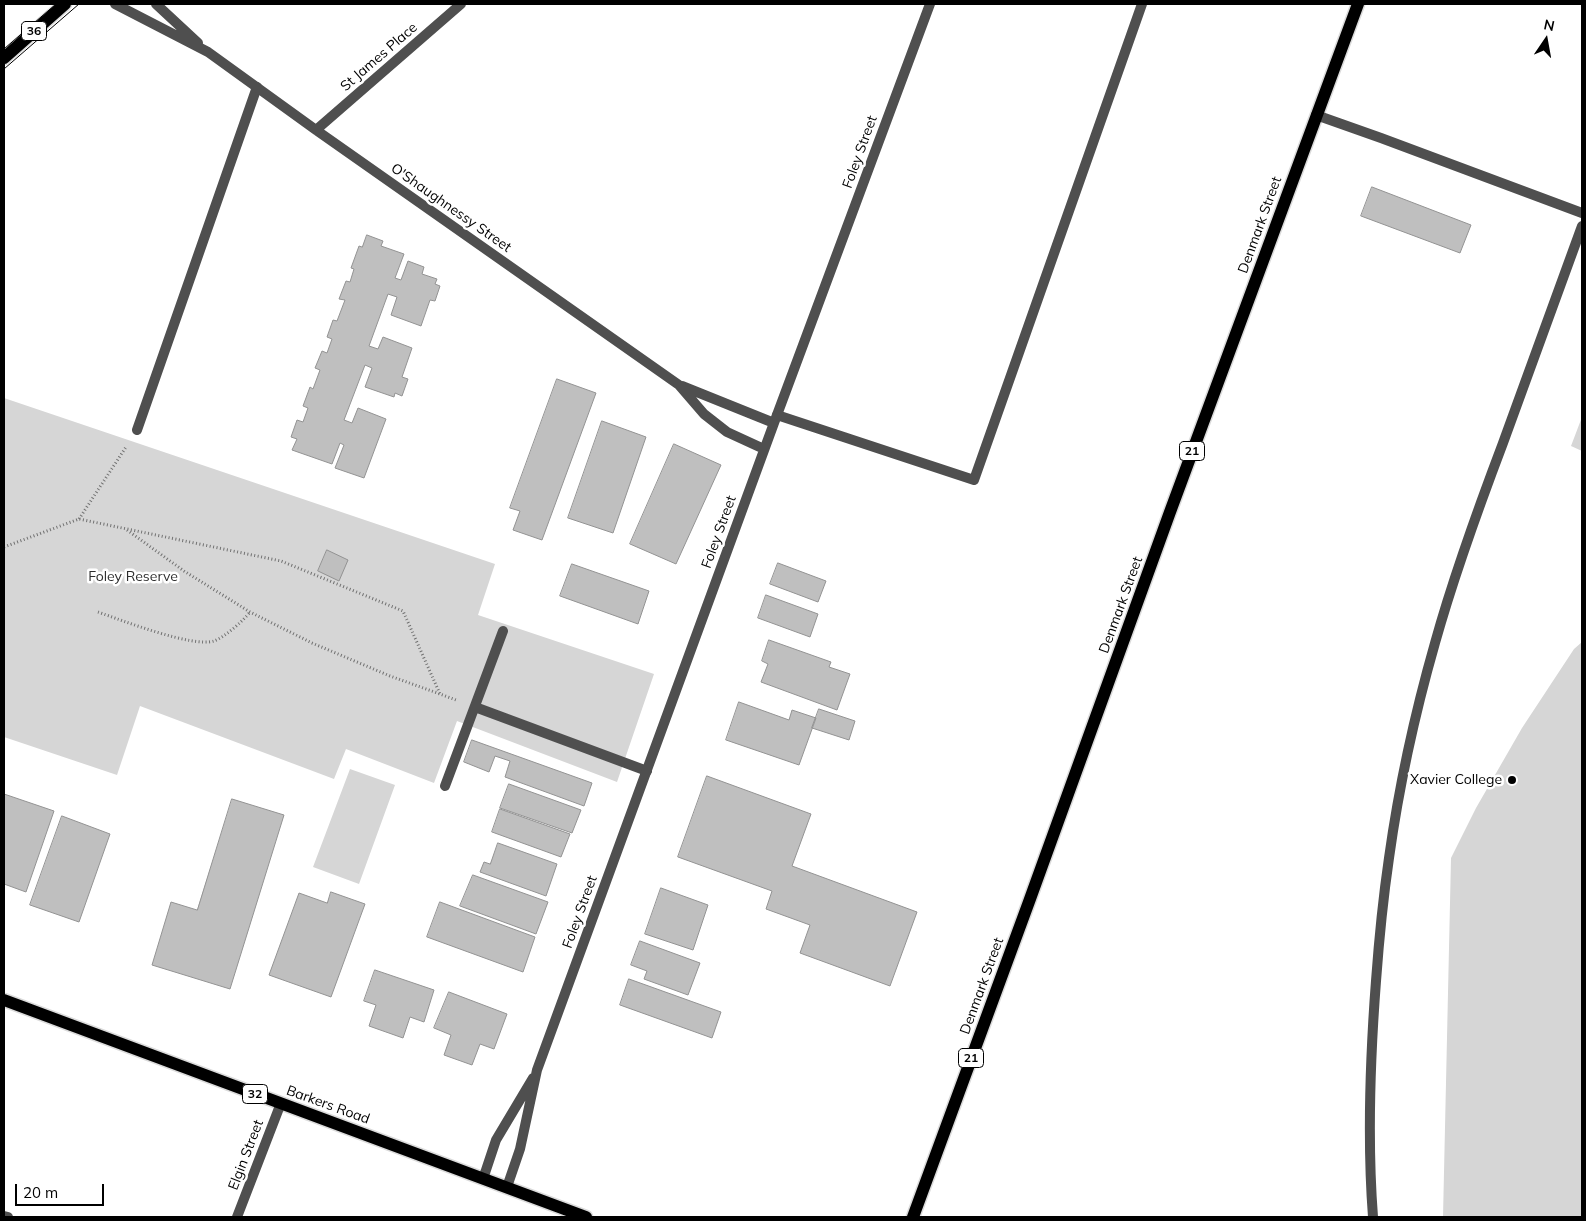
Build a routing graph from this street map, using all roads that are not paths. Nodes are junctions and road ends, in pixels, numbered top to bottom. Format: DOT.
graph roads {
  1 [pos="65,4"];
  2 [pos="116,4"];
  3 [pos="156,4"];
  4 [pos="461,4"];
  5 [pos="930,4"];
  6 [pos="1142,4"];
  7 [pos="1358,4"];
  8 [pos="208,52"];
  9 [pos="4,58"];
  10 [pos="257,87"];
  11 [pos="1316,115"];
  12 [pos="316,130"];
  13 [pos="1582,213"];
  14 [pos="1582,226"];
  15 [pos="679,385"];
  16 [pos="776,419"];
  17 [pos="138,430"];
  18 [pos="764,449"];
  19 [pos="503,631"];
  20 [pos="475,706"];
  21 [pos="647,771"];
  22 [pos="445,786"];
  23 [pos="4,1000"];
  24 [pos="537,1070"];
  25 [pos="281,1103"];
  26 [pos="483,1179"];
  27 [pos="507,1187"];
  28 [pos="4,1216"];
  29 [pos="8,1217"];
  30 [pos="237,1217"];
  31 [pos="586,1217"];
  32 [pos="913,1217"];
  33 [pos="1373,1217"];
  1 -- 9 [label="main road, 36"];
  2 -- 8 [label="street, O'Shaughnessy Street"];
  3 -- 8 [label="street, O'Shaughnessy Street"];
  4 -- 12 [label="street, St James Place"];
  5 -- 16 [label="street, Foley Street"];
  6 -- 16 [label="street, O'Shaughnessy Street"];
  7 -- 11 [label="main road, Denmark Street / 21"];
  8 -- 10 [label="street, O'Shaughnessy Street"];
  10 -- 12 [label="street, O'Shaughnessy Street"];
  10 -- 17 [label="street"];
  11 -- 13 [label="street"];
  11 -- 32 [label="main road, Denmark Street / 21"];
  12 -- 15 [label="street, O'Shaughnessy Street"];
  14 -- 33 [label="street"];
  15 -- 16 [label="street, O'Shaughnessy Street"];
  15 -- 18 [label="street, O'Shaughnessy Street"];
  16 -- 18 [label="street, Foley Street"];
  18 -- 21 [label="street, Foley Street"];
  19 -- 20 [label="street"];
  20 -- 21 [label="street"];
  20 -- 22 [label="street"];
  21 -- 24 [label="street, Foley Street"];
  23 -- 25 [label="main road, Barkers Road / 32"];
  24 -- 26 [label="street, Foley Street"];
  24 -- 27 [label="street, Foley Street"];
  25 -- 26 [label="main road, Barkers Road / 32"];
  25 -- 30 [label="street, Elgin Street"];
  26 -- 27 [label="main road, Barkers Road / 32"];
  27 -- 31 [label="main road, Barkers Road / 32"];
  28 -- 29 [label="street"];
}
